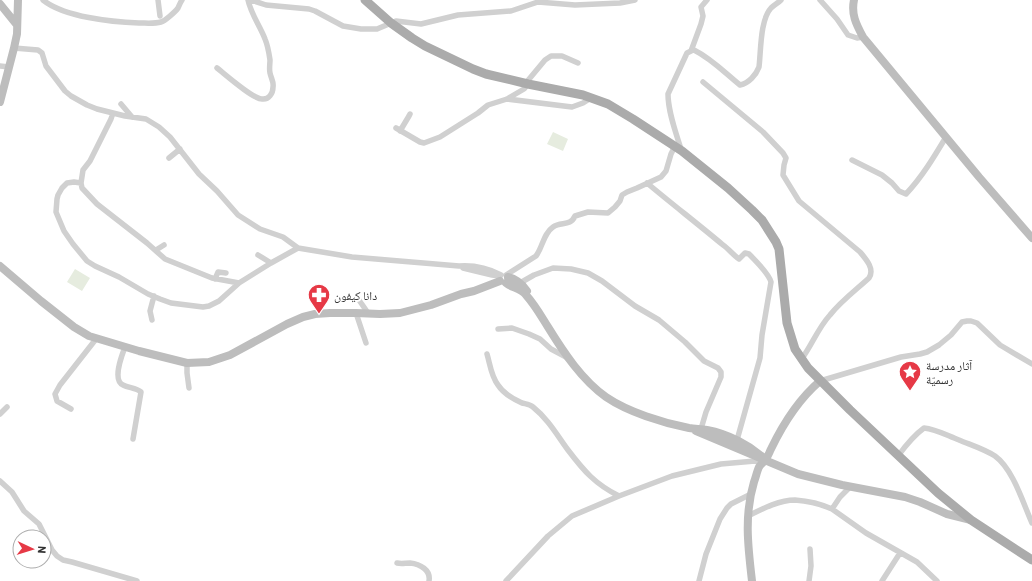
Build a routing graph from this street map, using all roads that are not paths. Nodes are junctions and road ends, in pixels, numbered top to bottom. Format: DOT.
graph roads {
  1 [pos="18,0"];
  2 [pos="43,0"];
  3 [pos="158,0"];
  4 [pos="182,0"];
  5 [pos="250,0"];
  6 [pos="365,0"];
  7 [pos="635,0"];
  8 [pos="707,0"];
  9 [pos="781,0"];
  10 [pos="820,0"];
  11 [pos="854,0"];
  12 [pos="552,1"];
  13 [pos="0,4"];
  14 [pos="160,16"];
  15 [pos="391,23"];
  16 [pos="17,25"];
  17 [pos="863,37"];
  18 [pos="14,48"];
  19 [pos="691,51"];
  20 [pos="578,63"];
  21 [pos="0,66"];
  22 [pos="9,67"];
  23 [pos="217,68"];
  24 [pos="703,82"];
  25 [pos="527,84"];
  26 [pos="591,98"];
  27 [pos="507,99"];
  28 [pos="0,102"];
  29 [pos="121,104"];
  30 [pos="113,113"];
  31 [pos="410,114"];
  32 [pos="132,117"];
  33 [pos="946,137"];
  34 [pos="678,148"];
  35 [pos="180,149"];
  36 [pos="169,158"];
  37 [pos="852,160"];
  38 [pos="647,183"];
  39 [pos="81,184"];
  40 [pos="1032,238"];
  41 [pos="164,245"];
  42 [pos="298,248"];
  43 [pos="156,250"];
  44 [pos="258,256"];
  45 [pos="271,263"];
  46 [pos="0,266"];
  47 [pos="226,273"];
  48 [pos="503,278"];
  49 [pos="215,279"];
  50 [pos="239,283"];
  51 [pos="520,283"];
  52 [pos="154,296"];
  53 [pos="359,300"];
  54 [pos="356,313"];
  55 [pos="368,314"];
  56 [pos="542,316"];
  57 [pos="152,320"];
  58 [pos="498,329"];
  59 [pos="96,339"];
  60 [pos="366,343"];
  61 [pos="125,346"];
  62 [pos="488,354"];
  63 [pos="569,358"];
  64 [pos="801,360"];
  65 [pos="187,363"];
  66 [pos="1032,364"];
  67 [pos="820,381"];
  68 [pos="189,388"];
  69 [pos="7,407"];
  70 [pos="71,409"];
  71 [pos="0,414"];
  72 [pos="691,428"];
  73 [pos="701,430"];
  74 [pos="133,439"];
  75 [pos="737,440"];
  76 [pos="898,456"];
  77 [pos="764,461"];
  78 [pos="0,481"];
  79 [pos="850,487"];
  80 [pos="751,494"];
  81 [pos="619,496"];
  82 [pos="832,508"];
  83 [pos="748,516"];
  84 [pos="971,520"];
  85 [pos="1032,523"];
  86 [pos="810,550"];
  87 [pos="900,553"];
  88 [pos="1032,560"];
  89 [pos="397,563"];
  90 [pos="137,581"];
  91 [pos="428,581"];
  92 [pos="506,581"];
  93 [pos="699,581"];
  94 [pos="752,581"];
  95 [pos="810,581"];
  96 [pos="882,581"];
  97 [pos="937,581"];
  1 -- 16 [label="street"];
  2 -- 4 [label="street"];
  3 -- 14 [label="street"];
  5 -- 15 [label="street"];
  5 -- 23 [label="street"];
  6 -- 15 [label="main road"];
  7 -- 12 [label="street"];
  8 -- 19 [label="street"];
  9 -- 19 [label="street"];
  10 -- 17 [label="street"];
  11 -- 17 [label="street"];
  12 -- 15 [label="street"];
  13 -- 16 [label="street"];
  15 -- 25 [label="main road"];
  16 -- 18 [label="street"];
  17 -- 33 [label="street"];
  18 -- 22 [label="street"];
  18 -- 30 [label="street"];
  19 -- 34 [label="street"];
  20 -- 25 [label="street"];
  21 -- 22 [label="street"];
  22 -- 28 [label="street"];
  24 -- 64 [label="street"];
  25 -- 26 [label="main road"];
  25 -- 27 [label="street"];
  26 -- 27 [label="street"];
  26 -- 34 [label="main road"];
  27 -- 31 [label="street"];
  29 -- 32 [label="street"];
  30 -- 32 [label="street"];
  30 -- 39 [label="street"];
  32 -- 35 [label="street"];
  33 -- 37 [label="street"];
  33 -- 40 [label="street"];
  34 -- 38 [label="street"];
  34 -- 64 [label="main road"];
  35 -- 36 [label="street"];
  35 -- 42 [label="street"];
  38 -- 48 [label="street"];
  38 -- 75 [label="street"];
  39 -- 43 [label="street"];
  39 -- 52 [label="street"];
  41 -- 43 [label="street"];
  42 -- 45 [label="street"];
  42 -- 48 [label="street"];
  43 -- 49 [label="street"];
  44 -- 45 [label="street"];
  45 -- 50 [label="street"];
  46 -- 59 [label="street"];
  47 -- 49 [label="street"];
  48 -- 51 [label="street"];
  48 -- 55 [label="street"];
  48 -- 56 [label="street"];
  49 -- 50 [label="street"];
  50 -- 52 [label="street"];
  51 -- 56 [label="street"];
  51 -- 73 [label="street"];
  52 -- 57 [label="street"];
  53 -- 55 [label="street"];
  54 -- 55 [label="street"];
  54 -- 60 [label="street"];
  54 -- 65 [label="street"];
  56 -- 63 [label="street"];
  58 -- 63 [label="street"];
  59 -- 61 [label="street"];
  59 -- 70 [label="street"];
  61 -- 65 [label="street"];
  61 -- 74 [label="street"];
  62 -- 81 [label="street"];
  63 -- 72 [label="street"];
  64 -- 67 [label="main road"];
  65 -- 68 [label="street"];
  66 -- 67 [label="street"];
  67 -- 76 [label="main road"];
  67 -- 77 [label="street"];
  69 -- 71 [label="street"];
  72 -- 73 [label="street"];
  72 -- 77 [label="street"];
  73 -- 75 [label="street"];
  75 -- 77 [label="street"];
  76 -- 84 [label="main road"];
  76 -- 85 [label="street"];
  77 -- 79 [label="street"];
  77 -- 80 [label="street"];
  77 -- 81 [label="street"];
  78 -- 90 [label="street"];
  79 -- 82 [label="street"];
  79 -- 84 [label="street"];
  80 -- 83 [label="street"];
  80 -- 93 [label="street"];
  81 -- 92 [label="street"];
  82 -- 83 [label="street"];
  82 -- 87 [label="street"];
  83 -- 94 [label="street"];
  84 -- 88 [label="main road"];
  86 -- 95 [label="street"];
  87 -- 96 [label="street"];
  87 -- 97 [label="street"];
  89 -- 91 [label="street"];
}
